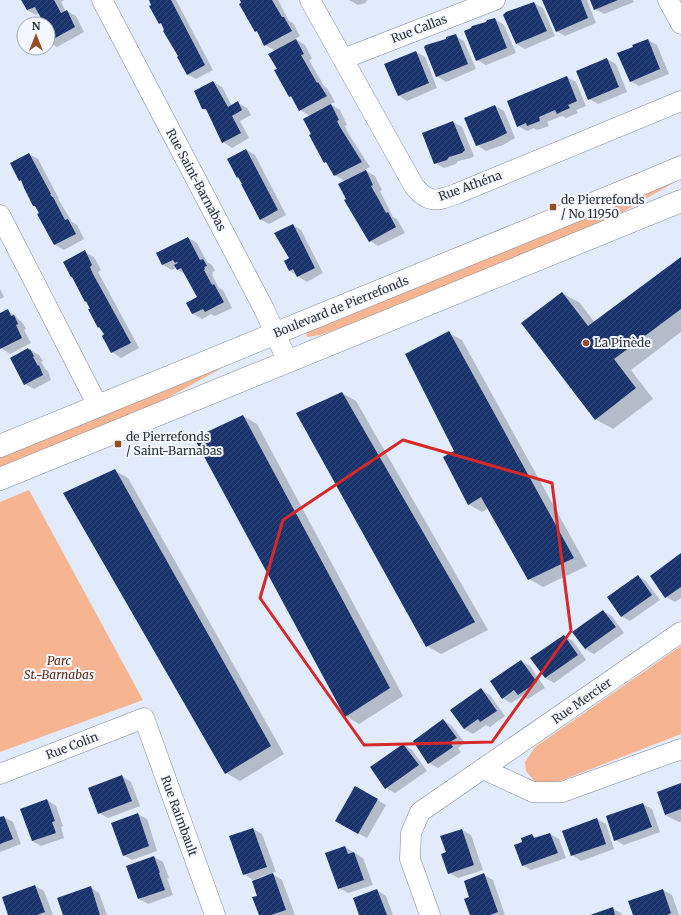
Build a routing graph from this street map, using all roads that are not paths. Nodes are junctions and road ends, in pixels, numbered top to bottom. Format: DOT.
graph roads {
  1 [pos="102,0"];
  2 [pos="310,0"];
  3 [pos="495,0"];
  4 [pos="668,0"];
  5 [pos="681,24"];
  6 [pos="343,59"];
  7 [pos="681,100"];
  8 [pos="681,167"];
  9 [pos="681,202"];
  10 [pos="0,215"];
  11 [pos="275,334"];
  12 [pos="288,362"];
  13 [pos="98,406"];
  14 [pos="0,446"];
  15 [pos="0,480"];
  16 [pos="681,632"];
  17 [pos="144,718"];
  18 [pos="681,749"];
  19 [pos="483,769"];
  20 [pos="0,774"];
  21 [pos="210,914"];
  22 [pos="430,915"];
  1 -- 11 [label="street, Rue Saint-Barnabas"];
  2 -- 6 [label="street, Rue Athéna"];
  3 -- 6 [label="street, Rue Callas"];
  4 -- 5 [label="street"];
  6 -- 7 [label="street, Rue Athéna"];
  8 -- 11 [label="main road, Boulevard de Pierrefonds"];
  9 -- 12 [label="main road"];
  10 -- 13 [label="street"];
  11 -- 12 [label="street, Rue Saint-Barnabas"];
  11 -- 13 [label="main road, Boulevard de Pierrefonds"];
  12 -- 15 [label="main road"];
  13 -- 14 [label="main road, Boulevard de Pierrefonds"];
  16 -- 19 [label="street, Rue Mercier"];
  17 -- 20 [label="street, Rue Colin"];
  17 -- 21 [label="street, Rue Raimbault"];
  18 -- 19 [label="street"];
  19 -- 22 [label="street, Rue Mercier"];
}
